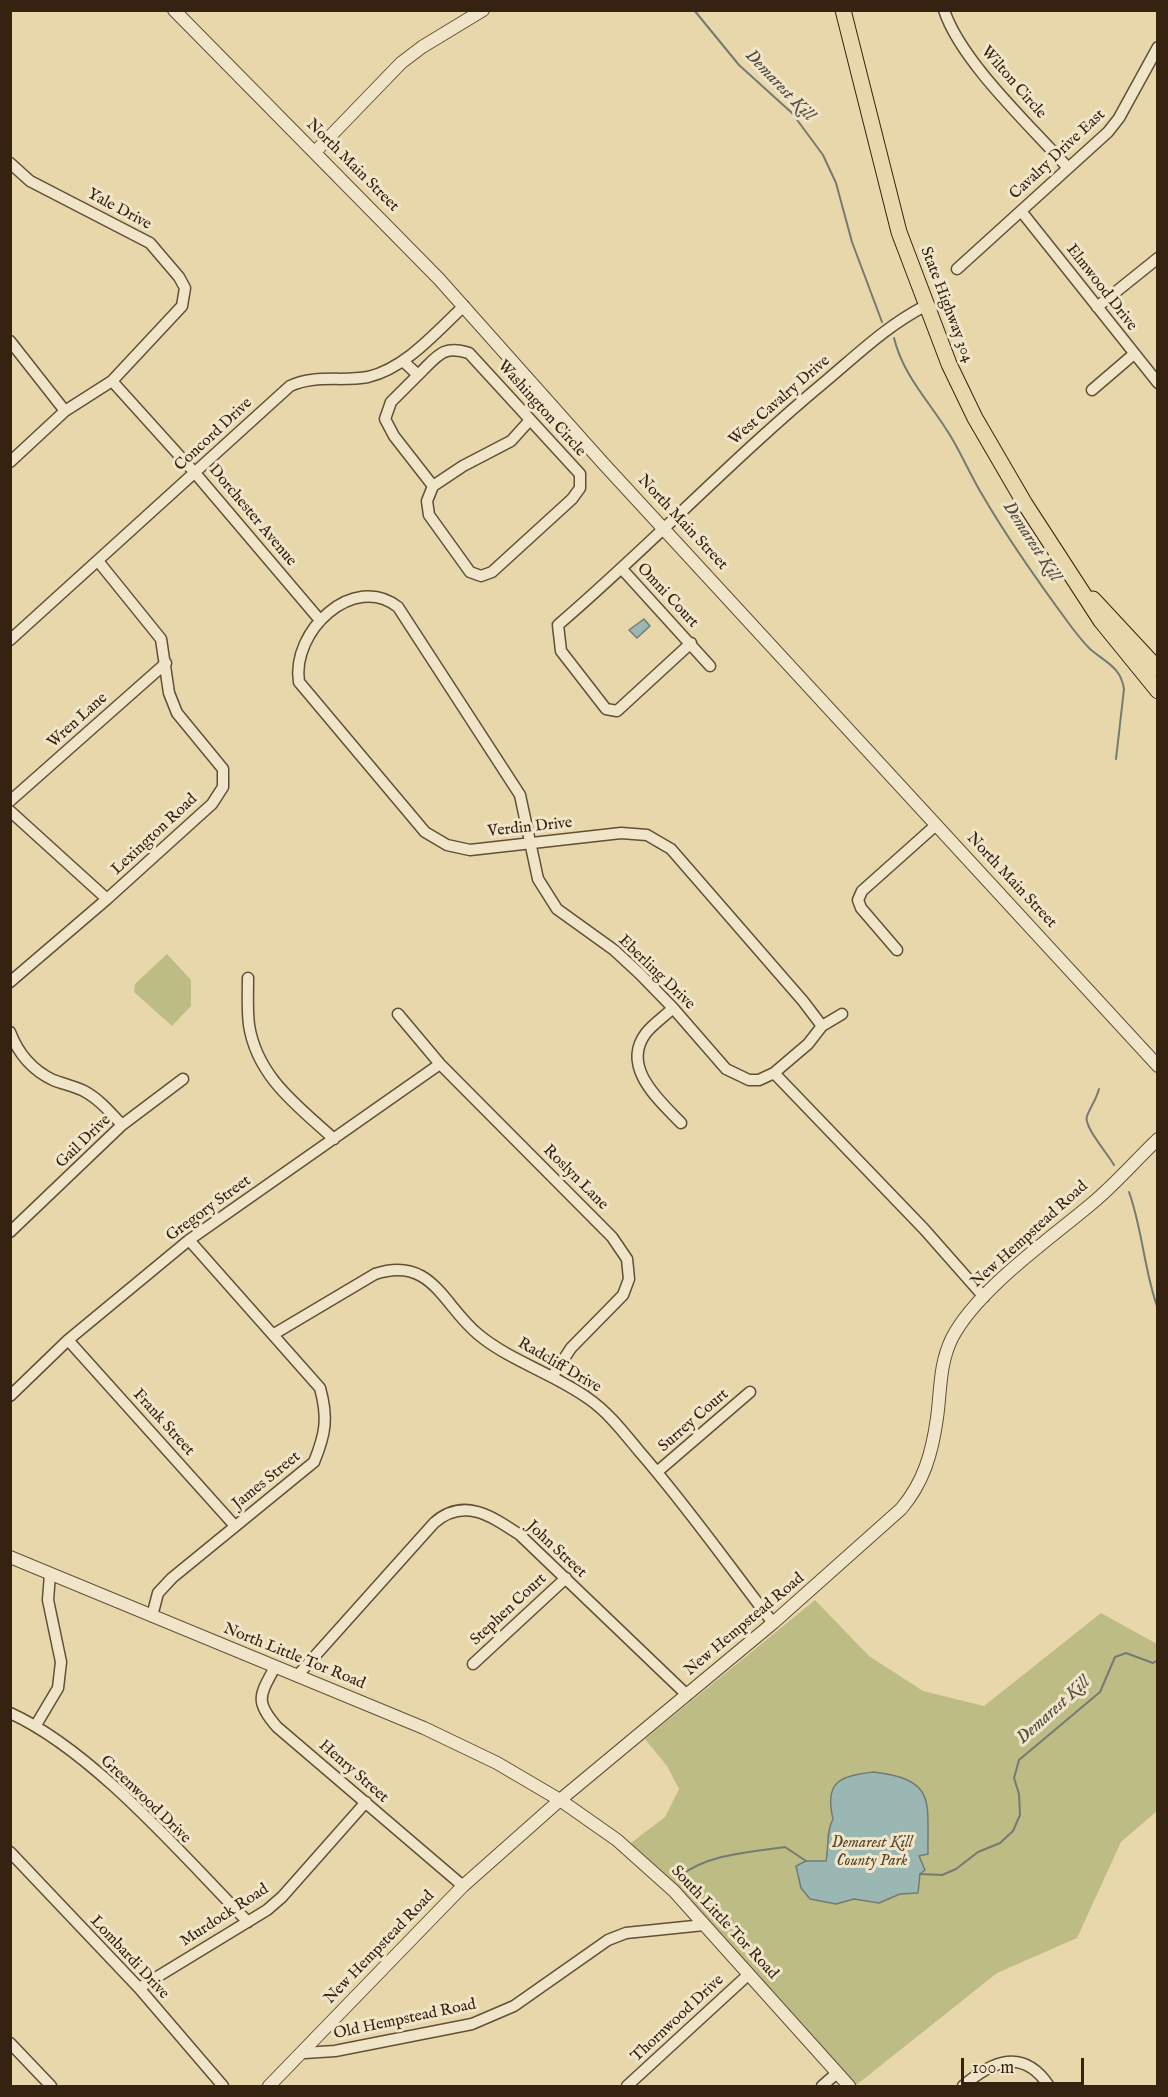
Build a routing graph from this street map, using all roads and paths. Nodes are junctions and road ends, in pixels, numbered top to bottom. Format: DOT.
graph roads {
  1 [pos="483,10"];
  2 [pos="843,10"];
  3 [pos="944,10"];
  4 [pos="179,12"];
  5 [pos="1158,47"];
  6 [pos="315,152"];
  7 [pos="10,163"];
  8 [pos="1068,168"];
  9 [pos="1021,211"];
  10 [pos="1158,258"];
  11 [pos="957,270"];
  12 [pos="464,306"];
  13 [pos="925,306"];
  14 [pos="1097,307"];
  15 [pos="10,341"];
  16 [pos="1134,354"];
  17 [pos="403,361"];
  18 [pos="418,375"];
  19 [pos="112,381"];
  20 [pos="1158,383"];
  21 [pos="1092,390"];
  22 [pos="64,411"];
  23 [pos="530,420"];
  24 [pos="10,462"];
  25 [pos="195,473"];
  26 [pos="433,486"];
  27 [pos="664,528"];
  28 [pos="98,561"];
  29 [pos="622,569"];
  30 [pos="1080,586"];
  31 [pos="319,619"];
  32 [pos="10,640"];
  33 [pos="691,643"];
  34 [pos="166,663"];
  35 [pos="710,666"];
  36 [pos="1158,669"];
  37 [pos="1158,691"];
  38 [pos="10,801"];
  39 [pos="10,811"];
  40 [pos="936,825"];
  41 [pos="532,842"];
  42 [pos="107,899"];
  43 [pos="897,950"];
  44 [pos="248,978"];
  45 [pos="10,981"];
  46 [pos="674,1008"];
  47 [pos="398,1014"];
  48 [pos="842,1014"];
  49 [pos="822,1026"];
  50 [pos="10,1032"];
  51 [pos="440,1064"];
  52 [pos="1158,1066"];
  53 [pos="774,1073"];
  54 [pos="183,1079"];
  55 [pos="681,1123"];
  56 [pos="122,1125"];
  57 [pos="334,1139"];
  58 [pos="1158,1139"];
  59 [pos="10,1232"];
  60 [pos="189,1240"];
  61 [pos="984,1297"];
  62 [pos="274,1334"];
  63 [pos="68,1340"];
  64 [pos="552,1377"];
  65 [pos="750,1392"];
  66 [pos="10,1396"];
  67 [pos="657,1472"];
  68 [pos="235,1526"];
  69 [pos="10,1557"];
  70 [pos="50,1574"];
  71 [pos="566,1578"];
  72 [pos="152,1616"];
  73 [pos="773,1623"];
  74 [pos="473,1664"];
  75 [pos="275,1667"];
  76 [pos="297,1676"];
  77 [pos="687,1695"];
  78 [pos="10,1713"];
  79 [pos="36,1725"];
  80 [pos="560,1800"];
  81 [pos="366,1802"];
  82 [pos="10,1852"];
  83 [pos="463,1886"];
  84 [pos="248,1922"];
  85 [pos="704,1925"];
  86 [pos="749,1974"];
  87 [pos="139,1988"];
  88 [pos="10,2043"];
  89 [pos="304,2053"];
  90 [pos="837,2073"];
  91 [pos="51,2086"];
  92 [pos="223,2086"];
  93 [pos="269,2086"];
  94 [pos="627,2086"];
  95 [pos="822,2086"];
  96 [pos="849,2086"];
  97 [pos="963,2086"];
  98 [pos="1049,2086"];
  1 -- 6 [label="street"];
  2 -- 13 [label="main road, State Highway 304"];
  3 -- 8 [label="street, Wilton Circle"];
  4 -- 6 [label="street, North Main Street"];
  5 -- 8 [label="street, Cavalry Drive East"];
  6 -- 12 [label="street, North Main Street"];
  7 -- 19 [label="street, Yale Drive"];
  8 -- 9 [label="street, Cavalry Drive East"];
  9 -- 11 [label="street, Cavalry Drive East"];
  9 -- 14 [label="street, Elmwood Drive"];
  10 -- 14 [label="street"];
  12 -- 17 [label="street, Concord Drive"];
  12 -- 27 [label="street, North Main Street"];
  13 -- 27 [label="street, West Cavalry Drive"];
  13 -- 30 [label="main road, State Highway 304"];
  14 -- 16 [label="street, Elmwood Drive"];
  15 -- 22 [label="street"];
  16 -- 20 [label="street, Elmwood Drive"];
  16 -- 21 [label="street"];
  17 -- 18 [label="street"];
  17 -- 25 [label="street, Concord Drive"];
  18 -- 23 [label="street, Washington Circle"];
  18 -- 26 [label="street, Washington Circle"];
  19 -- 22 [label="street"];
  19 -- 25 [label="street, Dorchester Avenue"];
  22 -- 24 [label="street"];
  23 -- 26 [label="street"];
  23 -- 26 [label="street, Washington Circle"];
  25 -- 28 [label="street, Concord Drive"];
  25 -- 31 [label="street, Dorchester Avenue"];
  27 -- 29 [label="street, Omni Court"];
  27 -- 40 [label="street, North Main Street"];
  28 -- 32 [label="street, Concord Drive"];
  28 -- 34 [label="street, Lexington Road"];
  29 -- 33 [label="street, Omni Court"];
  29 -- 33 [label="street, Omni Court"];
  30 -- 36 [label="main road, State Highway 304"];
  30 -- 37 [label="main road, State Highway 304"];
  31 -- 41 [label="street, Eberling Drive"];
  31 -- 41 [label="street, Verdin Drive"];
  33 -- 35 [label="street, Omni Court"];
  34 -- 38 [label="street, Wren Lane"];
  34 -- 42 [label="street, Lexington Road"];
  39 -- 42 [label="street"];
  40 -- 43 [label="street"];
  40 -- 52 [label="street, North Main Street"];
  41 -- 46 [label="street, Eberling Drive"];
  41 -- 49 [label="street, Verdin Drive"];
  42 -- 45 [label="street, Lexington Road"];
  44 -- 57 [label="street"];
  46 -- 53 [label="street, Eberling Drive"];
  46 -- 55 [label="street"];
  47 -- 51 [label="street, Roslyn Lane"];
  48 -- 49 [label="street"];
  49 -- 53 [label="street"];
  50 -- 56 [label="street"];
  51 -- 57 [label="street, Gregory Street"];
  51 -- 64 [label="street, Roslyn Lane"];
  53 -- 61 [label="street"];
  54 -- 56 [label="street, Gail Drive"];
  56 -- 59 [label="street, Gail Drive"];
  57 -- 60 [label="street, Gregory Street"];
  58 -- 61 [label="street, New Hempstead Road"];
  60 -- 62 [label="street, James Street"];
  60 -- 63 [label="street, Gregory Street"];
  61 -- 73 [label="street, New Hempstead Road"];
  62 -- 64 [label="street, Radcliff Drive"];
  62 -- 68 [label="street, James Street"];
  63 -- 66 [label="street, Gregory Street"];
  63 -- 68 [label="street, Frank Street"];
  64 -- 67 [label="street, Radcliff Drive"];
  65 -- 67 [label="street, Surrey Court"];
  67 -- 73 [label="street, Radcliff Drive"];
  68 -- 72 [label="street, James Street"];
  69 -- 70 [label="street, North Little Tor Road"];
  70 -- 72 [label="street, North Little Tor Road"];
  70 -- 79 [label="street"];
  71 -- 74 [label="street, Stephen Court"];
  71 -- 76 [label="street, John Street"];
  71 -- 77 [label="street, John Street"];
  72 -- 75 [label="street, North Little Tor Road"];
  73 -- 77 [label="street, New Hempstead Road"];
  75 -- 76 [label="street, North Little Tor Road"];
  75 -- 81 [label="street, Henry Street"];
  76 -- 80 [label="street, North Little Tor Road"];
  77 -- 80 [label="street, New Hempstead Road"];
  78 -- 79 [label="street, Greenwood Drive"];
  79 -- 84 [label="street, Greenwood Drive"];
  80 -- 83 [label="street, New Hempstead Road"];
  80 -- 85 [label="street, South Little Tor Road"];
  81 -- 83 [label="street, Henry Street"];
  81 -- 84 [label="street, Murdock Road"];
  82 -- 87 [label="street, Lombardi Drive"];
  83 -- 89 [label="street, New Hempstead Road"];
  84 -- 87 [label="street, Murdock Road"];
  85 -- 86 [label="street, South Little Tor Road"];
  85 -- 89 [label="street, Old Hempstead Road"];
  86 -- 90 [label="street, South Little Tor Road"];
  86 -- 94 [label="street, Thornwood Drive"];
  87 -- 92 [label="street, Lombardi Drive"];
  88 -- 91 [label="street"];
  89 -- 93 [label="street, New Hempstead Road"];
  90 -- 95 [label="street"];
  90 -- 96 [label="street, South Little Tor Road"];
  97 -- 98 [label="street"];
}
